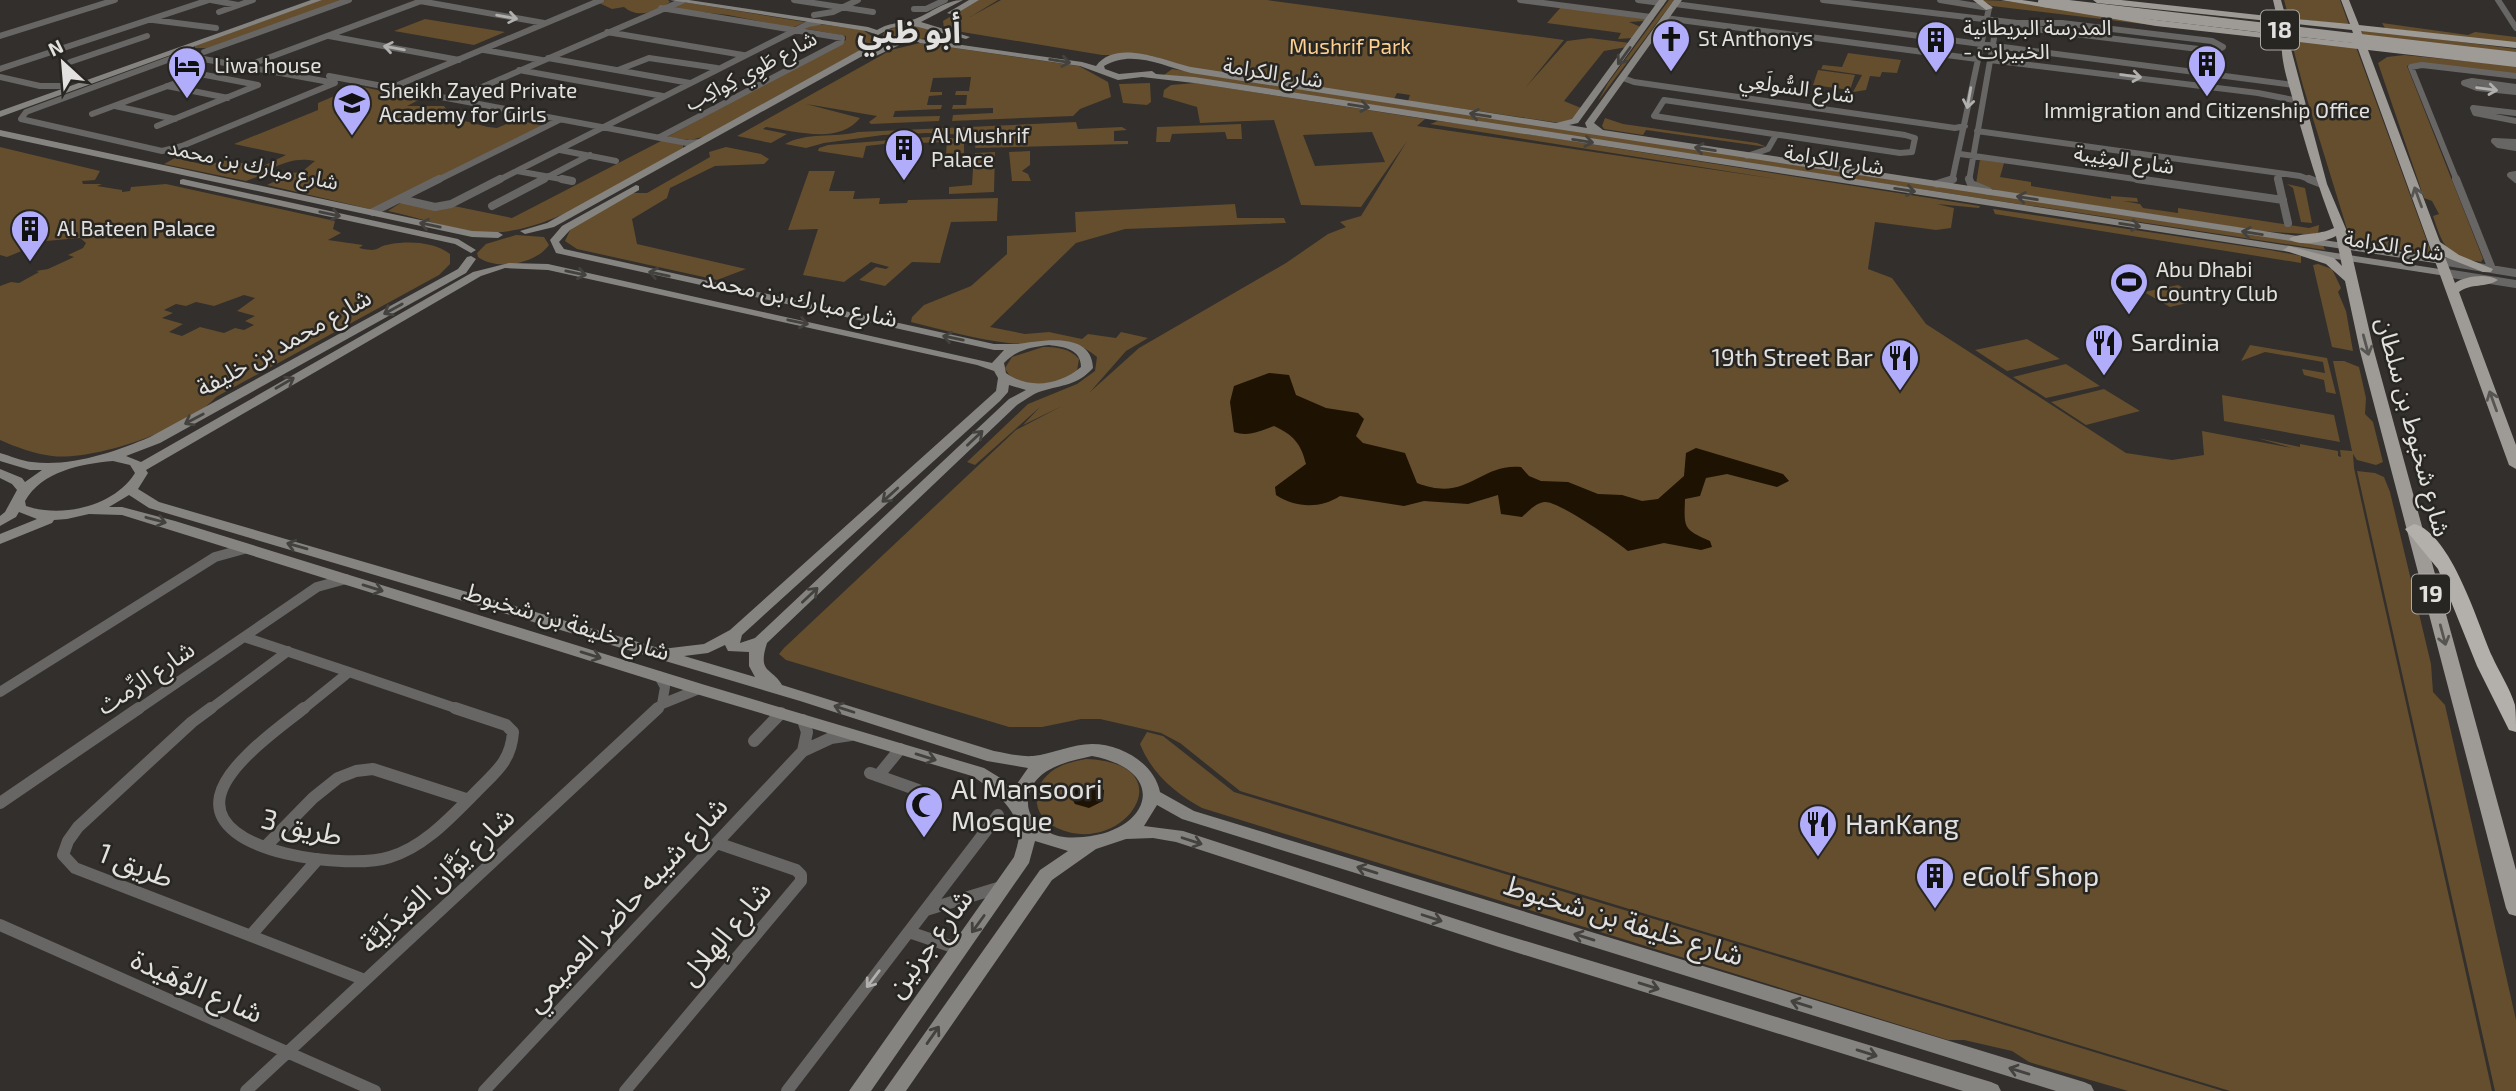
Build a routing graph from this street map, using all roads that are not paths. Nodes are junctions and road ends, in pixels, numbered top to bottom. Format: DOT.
graph roads {
  1 [pos="115,0"];
  2 [pos="210,0"];
  3 [pos="253,0"];
  4 [pos="304,0"];
  5 [pos="318,0"];
  6 [pos="349,0"];
  7 [pos="601,0"];
  8 [pos="716,0"];
  9 [pos="794,0"];
  10 [pos="858,0"];
  11 [pos="975,0"];
  12 [pos="1520,0"];
  13 [pos="1638,0"];
  14 [pos="1823,0"];
  15 [pos="1940,0"];
  16 [pos="1977,0"];
  17 [pos="2005,0"];
  18 [pos="2025,0"];
  19 [pos="2054,0"];
  20 [pos="2097,0"];
  21 [pos="2345,0"];
  22 [pos="2498,0"];
  23 [pos="422,1"];
  24 [pos="675,1"];
  25 [pos="944,1"];
  26 [pos="956,1"];
  27 [pos="1662,1"];
  28 [pos="1676,2"];
  29 [pos="2278,4"];
  30 [pos="239,5"];
  31 [pos="661,8"];
  32 [pos="842,8"];
  33 [pos="1989,8"];
  34 [pos="2502,8"];
  35 [pos="914,9"];
  36 [pos="2514,9"];
  37 [pos="219,12"];
  38 [pos="873,12"];
  39 [pos="2235,13"];
  40 [pos="2350,13"];
  41 [pos="834,15"];
  42 [pos="1651,17"];
  43 [pos="1665,18"];
  44 [pos="149,20"];
  45 [pos="812,20"];
  46 [pos="1986,20"];
  47 [pos="1997,21"];
  48 [pos="546,23"];
  49 [pos="904,23"];
  50 [pos="2017,23"];
  51 [pos="216,28"];
  52 [pos="936,28"];
  53 [pos="2516,28"];
  54 [pos="795,30"];
  55 [pos="606,32"];
  56 [pos="2137,32"];
  57 [pos="2285,32"];
  58 [pos="2404,33"];
  59 [pos="104,34"];
  60 [pos="2,35"];
  61 [pos="879,35"];
  62 [pos="147,36"];
  63 [pos="329,36"];
  64 [pos="2359,37"];
  65 [pos="134,40"];
  66 [pos="920,41"];
  67 [pos="902,42"];
  68 [pos="2139,42"];
  69 [pos="1981,43"];
  70 [pos="1994,45"];
  71 [pos="2516,45"];
  72 [pos="194,46"];
  73 [pos="483,50"];
  74 [pos="204,52"];
  75 [pos="2418,54"];
  76 [pos="743,55"];
  77 [pos="2516,55"];
  78 [pos="1120,57"];
  79 [pos="545,59"];
  80 [pos="1977,59"];
  81 [pos="459,60"];
  82 [pos="1990,60"];
  83 [pos="1159,61"];
  84 [pos="70,62"];
  85 [pos="253,63"];
  86 [pos="2516,64"];
  87 [pos="2370,65"];
  88 [pos="717,68"];
  89 [pos="0,69"];
  90 [pos="519,70"];
  91 [pos="617,70"];
  92 [pos="1101,71"];
  93 [pos="1146,76"];
  94 [pos="2516,76"];
  95 [pos="0,77"];
  96 [pos="226,77"];
  97 [pos="1621,81"];
  98 [pos="2293,82"];
  99 [pos="690,83"];
  100 [pos="166,86"];
  101 [pos="393,88"];
  102 [pos="40,89"];
  103 [pos="2516,89"];
  104 [pos="663,96"];
  105 [pos="229,98"];
  106 [pos="453,99"];
  107 [pos="1591,100"];
  108 [pos="2299,101"];
  109 [pos="1605,102"];
  110 [pos="114,106"];
  111 [pos="0,107"];
  112 [pos="1734,110"];
  113 [pos="2516,113"];
  114 [pos="0,114"];
  115 [pos="92,114"];
  116 [pos="176,119"];
  117 [pos="560,120"];
  118 [pos="2516,121"];
  119 [pos="1551,125"];
  120 [pos="1834,125"];
  121 [pos="157,126"];
  122 [pos="603,127"];
  123 [pos="1727,127"];
  124 [pos="1964,129"];
  125 [pos="1977,131"];
  126 [pos="0,133"];
  127 [pos="1611,134"];
  128 [pos="1776,135"];
  129 [pos="659,138"];
  130 [pos="0,142"];
  131 [pos="1828,142"];
  132 [pos="2516,142"];
  133 [pos="693,144"];
  134 [pos="2516,148"];
  135 [pos="1768,149"];
  136 [pos="559,150"];
  137 [pos="1959,154"];
  138 [pos="590,155"];
  139 [pos="1747,156"];
  140 [pos="1972,156"];
  141 [pos="616,161"];
  142 [pos="1782,161"];
  143 [pos="517,171"];
  144 [pos="2277,173"];
  145 [pos="2516,174"];
  146 [pos="2300,176"];
  147 [pos="548,177"];
  148 [pos="2320,178"];
  149 [pos="2516,180"];
  150 [pos="572,181"];
  151 [pos="1937,184"];
  152 [pos="1992,192"];
  153 [pos="400,199"];
  154 [pos="2283,200"];
  155 [pos="492,206"];
  156 [pos="373,212"];
  157 [pos="2288,223"];
  158 [pos="2340,229"];
  159 [pos="511,233"];
  160 [pos="556,242"];
  161 [pos="2292,244"];
  162 [pos="2435,245"];
  163 [pos="2344,252"];
  164 [pos="471,255"];
  165 [pos="504,266"];
  166 [pos="2444,267"];
  167 [pos="2490,273"];
  168 [pos="2516,273"];
  169 [pos="2349,278"];
  170 [pos="2516,284"];
  171 [pos="2452,291"];
  172 [pos="1020,346"];
  173 [pos="1001,374"];
  174 [pos="1040,387"];
  175 [pos="0,457"];
  176 [pos="113,457"];
  177 [pos="2516,465"];
  178 [pos="61,467"];
  179 [pos="142,467"];
  180 [pos="0,473"];
  181 [pos="131,490"];
  182 [pos="21,495"];
  183 [pos="89,510"];
  184 [pos="58,516"];
  185 [pos="0,522"];
  186 [pos="2414,529"];
  187 [pos="0,540"];
  188 [pos="220,541"];
  189 [pos="244,549"];
  190 [pos="215,557"];
  191 [pos="320,571"];
  192 [pos="346,579"];
  193 [pos="317,587"];
  194 [pos="735,633"];
  195 [pos="244,636"];
  196 [pos="760,641"];
  197 [pos="288,652"];
  198 [pos="657,653"];
  199 [pos="350,672"];
  200 [pos="659,676"];
  201 [pos="699,689"];
  202 [pos="0,692"];
  203 [pos="806,697"];
  204 [pos="662,704"];
  205 [pos="781,713"];
  206 [pos="803,720"];
  207 [pos="2516,724"];
  208 [pos="852,735"];
  209 [pos="754,741"];
  210 [pos="900,749"];
  211 [pos="803,751"];
  212 [pos="1051,759"];
  213 [pos="918,790"];
  214 [pos="1152,795"];
  215 [pos="466,799"];
  216 [pos="0,803"];
  217 [pos="998,815"];
  218 [pos="1021,815"];
  219 [pos="1125,832"];
  220 [pos="717,843"];
  221 [pos="1090,844"];
  222 [pos="266,846"];
  223 [pos="318,859"];
  224 [pos="1007,883"];
  225 [pos="944,886"];
  226 [pos="965,900"];
  227 [pos="2516,908"];
  228 [pos="926,910"];
  229 [pos="0,925"];
  230 [pos="909,932"];
  231 [pos="251,935"];
  232 [pos="959,949"];
  233 [pos="365,980"];
  234 [pos="287,1053"];
  235 [pos="246,1091"];
  236 [pos="375,1091"];
  237 [pos="484,1091"];
  238 [pos="625,1091"];
  239 [pos="787,1091"];
  240 [pos="859,1091"];
  241 [pos="894,1091"];
  242 [pos="1991,1091"];
  243 [pos="2084,1091"];
  1 -- 60 [label="street"];
  2 -- 30 [label="street"];
  2 -- 44 [label="street"];
  3 -- 30 [label="street"];
  4 -- 102 [label="main road"];
  5 -- 72 [label="main road"];
  6 -- 74 [label="street"];
  7 -- 48 [label="street"];
  8 -- 45 [label="main road"];
  9 -- 32 [label="street"];
  10 -- 32 [label="street"];
  11 -- 52 [label="main road"];
  12 -- 42 [label="street"];
  13 -- 27 [label="street"];
  14 -- 46 [label="street"];
  15 -- 33 [label="street"];
  16 -- 33 [label="main road"];
  17 -- 57 [label="main road"];
  18 -- 77 [label="main road, 18, bridge"];
  19 -- 77 [label="main road, 18, bridge"];
  20 -- 39 [label="main road"];
  21 -- 40 [label="main road"];
  22 -- 34 [label="street"];
  23 -- 48 [label="street, one-way"];
  23 -- 63 [label="street"];
  24 -- 31 [label="street"];
  24 -- 45 [label="main road"];
  25 -- 26 [label="street"];
  25 -- 35 [label="street"];
  26 -- 49 [label="main road"];
  27 -- 42 [label="main road"];
  28 -- 43 [label="main road"];
  28 -- 69 [label="street"];
  29 -- 39 [label="main road"];
  29 -- 57 [label="main road, شارع شخبوط بن سلطان / 19"];
  30 -- 37 [label="street"];
  31 -- 54 [label="street, شارع طَوِي كِواكِب"];
  31 -- 55 [label="street"];
  32 -- 38 [label="street"];
  32 -- 41 [label="street"];
  33 -- 46 [label="street"];
  34 -- 36 [label="street"];
  34 -- 53 [label="street"];
  39 -- 57 [label="main road"];
  40 -- 58 [label="main road"];
  40 -- 64 [label="main road"];
  41 -- 45 [label="main road"];
  41 -- 49 [label="main road"];
  42 -- 107 [label="main road, one-way"];
  43 -- 80 [label="street"];
  43 -- 97 [label="main road"];
  44 -- 51 [label="street"];
  44 -- 59 [label="street"];
  45 -- 54 [label="street"];
  45 -- 61 [label="main road"];
  46 -- 47 [label="street"];
  46 -- 69 [label="street"];
  47 -- 50 [label="street"];
  47 -- 70 [label="street"];
  48 -- 73 [label="street"];
  49 -- 52 [label="main road"];
  49 -- 61 [label="main road"];
  50 -- 56 [label="street"];
  50 -- 68 [label="street"];
  52 -- 66 [label="main road"];
  52 -- 78 [label="main road"];
  54 -- 76 [label="street"];
  54 -- 129 [label="street, شارع طَوِي كِواكِب"];
  55 -- 76 [label="street"];
  55 -- 79 [label="street"];
  56 -- 68 [label="street"];
  56 -- 68 [label="street"];
  57 -- 64 [label="main road"];
  57 -- 64 [label="main road"];
  57 -- 98 [label="main road, شارع شخبوط بن سلطان / 19"];
  58 -- 64 [label="main road"];
  58 -- 71 [label="main road"];
  59 -- 65 [label="street"];
  59 -- 89 [label="street"];
  61 -- 67 [label="main road"];
  61 -- 133 [label="main road"];
  62 -- 65 [label="street"];
  81 -- 63 [label="street, one-way"];
  63 -- 85 [label="street"];
  64 -- 75 [label="main road"];
  64 -- 87 [label="main road"];
  65 -- 84 [label="street"];
  66 -- 67 [label="main road"];
  66 -- 92 [label="main road, one-way"];
  67 -- 160 [label="main road"];
  69 -- 70 [label="street"];
  69 -- 80 [label="street"];
  70 -- 82 [label="street"];
  70 -- 98 [label="street"];
  72 -- 74 [label="street"];
  72 -- 114 [label="main road"];
  73 -- 79 [label="street"];
  73 -- 81 [label="street"];
  74 -- 85 [label="street"];
  75 -- 86 [label="main road"];
  75 -- 87 [label="main road"];
  76 -- 88 [label="street"];
  78 -- 83 [label="main road, شارع الكرامة"];
  78 -- 92 [label="main road"];
  79 -- 90 [label="street"];
  79 -- 91 [label="street"];
  80 -- 124 [label="street, one-way"];
  81 -- 101 [label="street"];
  82 -- 108 [label="street, one-way"];
  82 -- 125 [label="street"];
  83 -- 93 [label="main road"];
  119 -- 83 [label="main road, شارع الكرامة, one-way"];
  85 -- 85 [label="street"];
  85 -- 96 [label="street"];
  85 -- 101 [label="street"];
  162 -- 87 [label="main road, one-way"];
  88 -- 91 [label="street"];
  88 -- 99 [label="street"];
  90 -- 104 [label="street"];
  90 -- 106 [label="street"];
  91 -- 99 [label="street"];
  92 -- 93 [label="main road, شارع الكرامة"];
  93 -- 161 [label="main road, شارع الكرامة, one-way"];
  94 -- 167 [label="street"];
  95 -- 102 [label="street"];
  96 -- 100 [label="street"];
  96 -- 105 [label="street"];
  97 -- 109 [label="main road"];
  97 -- 124 [label="street, شارع السُّولَعِي"];
  98 -- 108 [label="main road, شارع شخبوط بن سلطان / 19"];
  99 -- 104 [label="street"];
  100 -- 105 [label="street"];
  100 -- 110 [label="street"];
  101 -- 106 [label="street"];
  102 -- 111 [label="main road"];
  103 -- 103 [label="street, one-way"];
  104 -- 122 [label="street"];
  105 -- 116 [label="street"];
  106 -- 117 [label="street"];
  107 -- 109 [label="main road"];
  107 -- 119 [label="main road"];
  108 -- 148 [label="main road, شارع شخبوط بن سلطان / 19"];
  109 -- 127 [label="main road"];
  110 -- 115 [label="street"];
  110 -- 116 [label="street"];
  112 -- 120 [label="street"];
  112 -- 123 [label="street"];
  112 -- 123 [label="street"];
  113 -- 118 [label="street"];
  116 -- 121 [label="street"];
  117 -- 122 [label="street"];
  117 -- 153 [label="street"];
  119 -- 127 [label="main road, شارع الكرامة"];
  120 -- 131 [label="street"];
  120 -- 131 [label="street"];
  122 -- 129 [label="street"];
  122 -- 136 [label="street"];
  123 -- 128 [label="street"];
  124 -- 137 [label="street"];
  125 -- 140 [label="street"];
  125 -- 144 [label="street"];
  126 -- 156 [label="main road, شارع مبارك بن محمد"];
  139 -- 127 [label="main road, شارع الكرامة, one-way"];
  128 -- 131 [label="street"];
  128 -- 135 [label="street"];
  129 -- 133 [label="street"];
  130 -- 164 [label="main road, شارع مبارك بن محمد, one-way"];
  132 -- 134 [label="street"];
  133 -- 159 [label="main road"];
  135 -- 139 [label="street"];
  135 -- 142 [label="street"];
  136 -- 138 [label="street"];
  136 -- 143 [label="street"];
  137 -- 140 [label="street, شارع المِثِيبة"];
  137 -- 151 [label="street"];
  138 -- 141 [label="street"];
  138 -- 147 [label="street"];
  139 -- 142 [label="main road, شارع الكرامة"];
  140 -- 152 [label="street"];
  140 -- 154 [label="street, شارع المِثِيبة"];
  142 -- 151 [label="main road, شارع الكرامة"];
  143 -- 147 [label="street"];
  143 -- 153 [label="street"];
  144 -- 146 [label="street"];
  144 -- 154 [label="street"];
  145 -- 149 [label="street"];
  146 -- 148 [label="street"];
  146 -- 148 [label="street"];
  147 -- 150 [label="street"];
  147 -- 155 [label="street"];
  148 -- 158 [label="main road, شارع شخبوط بن سلطان / 19"];
  151 -- 152 [label="main road, شارع الكرامة"];
  161 -- 152 [label="main road, شارع الكرامة, one-way"];
  153 -- 156 [label="street"];
  154 -- 157 [label="street"];
  159 -- 156 [label="main road, شارع مبارك بن محمد, one-way"];
  158 -- 161 [label="main road"];
  158 -- 163 [label="main road, شارع شخبوط بن سلطان / 19"];
  159 -- 160 [label="main road, شارع مبارك بن محمد"];
  159 -- 164 [label="main road, شارع محمد بن خليفة"];
  160 -- 165 [label="main road, شارع محمد بن خليفة"];
  172 -- 160 [label="main road, شارع مبارك بن محمد, one-way"];
  161 -- 163 [label="main road, شارع الكرامة"];
  161 -- 169 [label="main road"];
  162 -- 166 [label="main road"];
  162 -- 167 [label="main road"];
  163 -- 166 [label="main road, شارع الكرامة"];
  163 -- 169 [label="main road, شارع شخبوط بن سلطان / 19"];
  164 -- 165 [label="main road, شارع مبارك بن محمد"];
  164 -- 176 [label="main road, شارع محمد بن خليفة, one-way"];
  165 -- 173 [label="main road, شارع مبارك بن محمد, one-way"];
  179 -- 165 [label="main road, شارع محمد بن خليفة, one-way"];
  166 -- 167 [label="street, شارع الكرامة"];
  166 -- 167 [label="street, شارع الكرامة"];
  166 -- 171 [label="main road"];
  167 -- 168 [label="street, شارع الكرامة"];
  167 -- 170 [label="street, شارع الكرامة"];
  167 -- 171 [label="main road"];
  169 -- 186 [label="main road, شارع شخبوط بن سلطان / 19, one-way"];
  177 -- 171 [label="main road, one-way"];
  172 -- 173 [label="main road"];
  172 -- 174 [label="main road, شارع مبارك بن محمد"];
  173 -- 174 [label="main road, شارع مبارك بن محمد"];
  173 -- 194 [label="main road, one-way"];
  196 -- 174 [label="main road, one-way"];
  175 -- 178 [label="main road"];
  176 -- 178 [label="main road"];
  176 -- 179 [label="main road"];
  178 -- 182 [label="main road"];
  179 -- 181 [label="main road"];
  180 -- 182 [label="main road"];
  181 -- 183 [label="main road"];
  198 -- 181 [label="main road, شارع خليفة بن شخبوط, one-way"];
  182 -- 184 [label="main road"];
  182 -- 185 [label="main road"];
  183 -- 184 [label="main road"];
  183 -- 188 [label="main road, شارع خليفة بن شخبوط, one-way"];
  184 -- 187 [label="main road"];
  186 -- 207 [label="highway"];
  186 -- 227 [label="main road, شارع شخبوط بن سلطان / 19, one-way"];
  188 -- 189 [label="main road, شارع خليفة بن شخبوط"];
  188 -- 190 [label="street"];
  189 -- 190 [label="street"];
  189 -- 191 [label="main road, شارع خليفة بن شخبوط"];
  190 -- 202 [label="street"];
  191 -- 192 [label="main road, شارع خليفة بن شخبوط"];
  191 -- 193 [label="street"];
  192 -- 193 [label="street, شارع الرِّمث"];
  192 -- 200 [label="main road, شارع خليفة بن شخبوط, one-way"];
  193 -- 195 [label="street, شارع الرِّمث"];
  194 -- 196 [label="main road"];
  194 -- 198 [label="main road"];
  195 -- 197 [label="street"];
  195 -- 216 [label="street, شارع الرِّمث"];
  196 -- 203 [label="main road"];
  197 -- 199 [label="street"];
  197 -- 231 [label="street, طريق 1"];
  198 -- 203 [label="main road, شارع خليفة بن شخبوط"];
  199 -- 215 [label="street, طريق 3"];
  199 -- 222 [label="street, طريق 3"];
  200 -- 201 [label="main road, شارع خليفة بن شخبوط"];
  200 -- 204 [label="street"];
  201 -- 204 [label="street, شارع يَوَّان العَبدَلِيَّة"];
  201 -- 205 [label="main road, شارع خليفة بن شخبوط"];
  212 -- 203 [label="main road, شارع خليفة بن شخبوط, one-way"];
  204 -- 233 [label="street, شارع يَوَّان العَبدَلِيَّة"];
  205 -- 206 [label="main road, شارع خليفة بن شخبوط"];
  205 -- 209 [label="street"];
  206 -- 208 [label="main road, شارع خليفة بن شخبوط"];
  206 -- 211 [label="street"];
  208 -- 210 [label="main road, شارع خليفة بن شخبوط"];
  208 -- 211 [label="street, شارع شيبه حاضر العميمي"];
  210 -- 213 [label="street"];
  210 -- 218 [label="main road, شارع خليفة بن شخبوط, one-way"];
  211 -- 220 [label="street, شارع شيبه حاضر العميمي"];
  212 -- 214 [label="main road"];
  212 -- 218 [label="main road"];
  214 -- 219 [label="main road"];
  243 -- 214 [label="main road, شارع خليفة بن شخبوط, one-way"];
  215 -- 222 [label="street"];
  215 -- 223 [label="street, طريق 3"];
  217 -- 225 [label="street"];
  218 -- 221 [label="main road"];
  218 -- 224 [label="main road, شارع جرنين"];
  219 -- 221 [label="main road"];
  219 -- 242 [label="main road, one-way"];
  220 -- 237 [label="street, شارع شيبه حاضر العميمي"];
  220 -- 238 [label="street, شارع الهِلال"];
  241 -- 221 [label="main road, one-way"];
  222 -- 223 [label="street, طريق 3"];
  223 -- 231 [label="street"];
  224 -- 226 [label="street"];
  224 -- 232 [label="main road, شارع جرنين, one-way"];
  225 -- 226 [label="street"];
  225 -- 228 [label="street"];
  226 -- 228 [label="street"];
  228 -- 230 [label="street"];
  229 -- 234 [label="street, شارع الوُهَيدة"];
  230 -- 232 [label="street"];
  230 -- 239 [label="street, one-way"];
  231 -- 233 [label="street, طريق 1"];
  232 -- 240 [label="main road, شارع جرنين"];
  233 -- 234 [label="street, شارع يَوَّان العَبدَلِيَّة"];
  234 -- 235 [label="street, شارع يَوَّان العَبدَلِيَّة"];
  234 -- 236 [label="street, شارع الوُهَيدة"];
}
